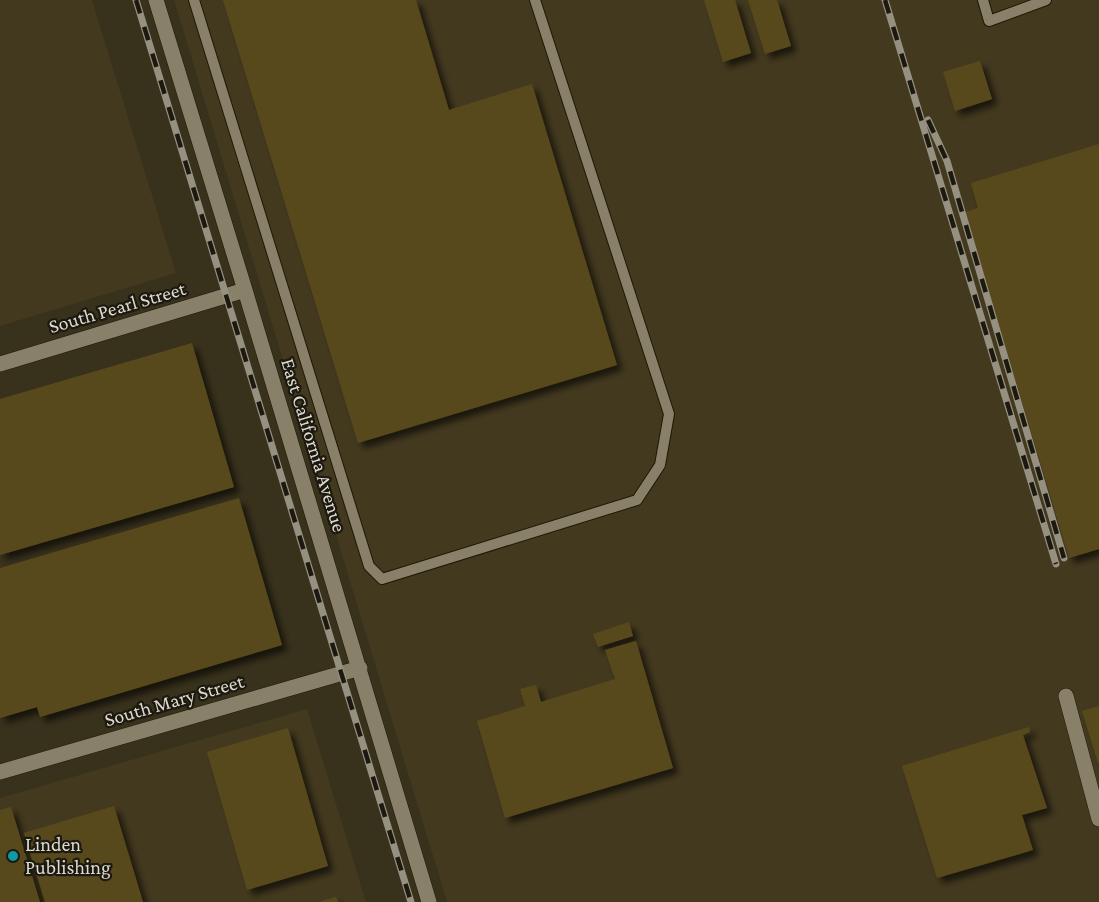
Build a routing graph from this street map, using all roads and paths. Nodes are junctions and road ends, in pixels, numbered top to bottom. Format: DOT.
graph roads {
  1 [pos="156,0"];
  2 [pos="194,0"];
  3 [pos="535,0"];
  4 [pos="983,0"];
  5 [pos="1046,0"];
  6 [pos="245,290"];
  7 [pos="0,364"];
  8 [pos="360,668"];
  9 [pos="1066,696"];
  10 [pos="0,771"];
  11 [pos="1099,819"];
  12 [pos="429,902"];
  1 -- 6 [label="street, East California Avenue"];
  2 -- 3 [label="lane"];
  4 -- 5 [label="lane"];
  6 -- 7 [label="street, South Pearl Street"];
  6 -- 8 [label="street, East California Avenue"];
  8 -- 10 [label="street, South Mary Street"];
  8 -- 12 [label="street, East California Avenue"];
  9 -- 11 [label="street"];
}
